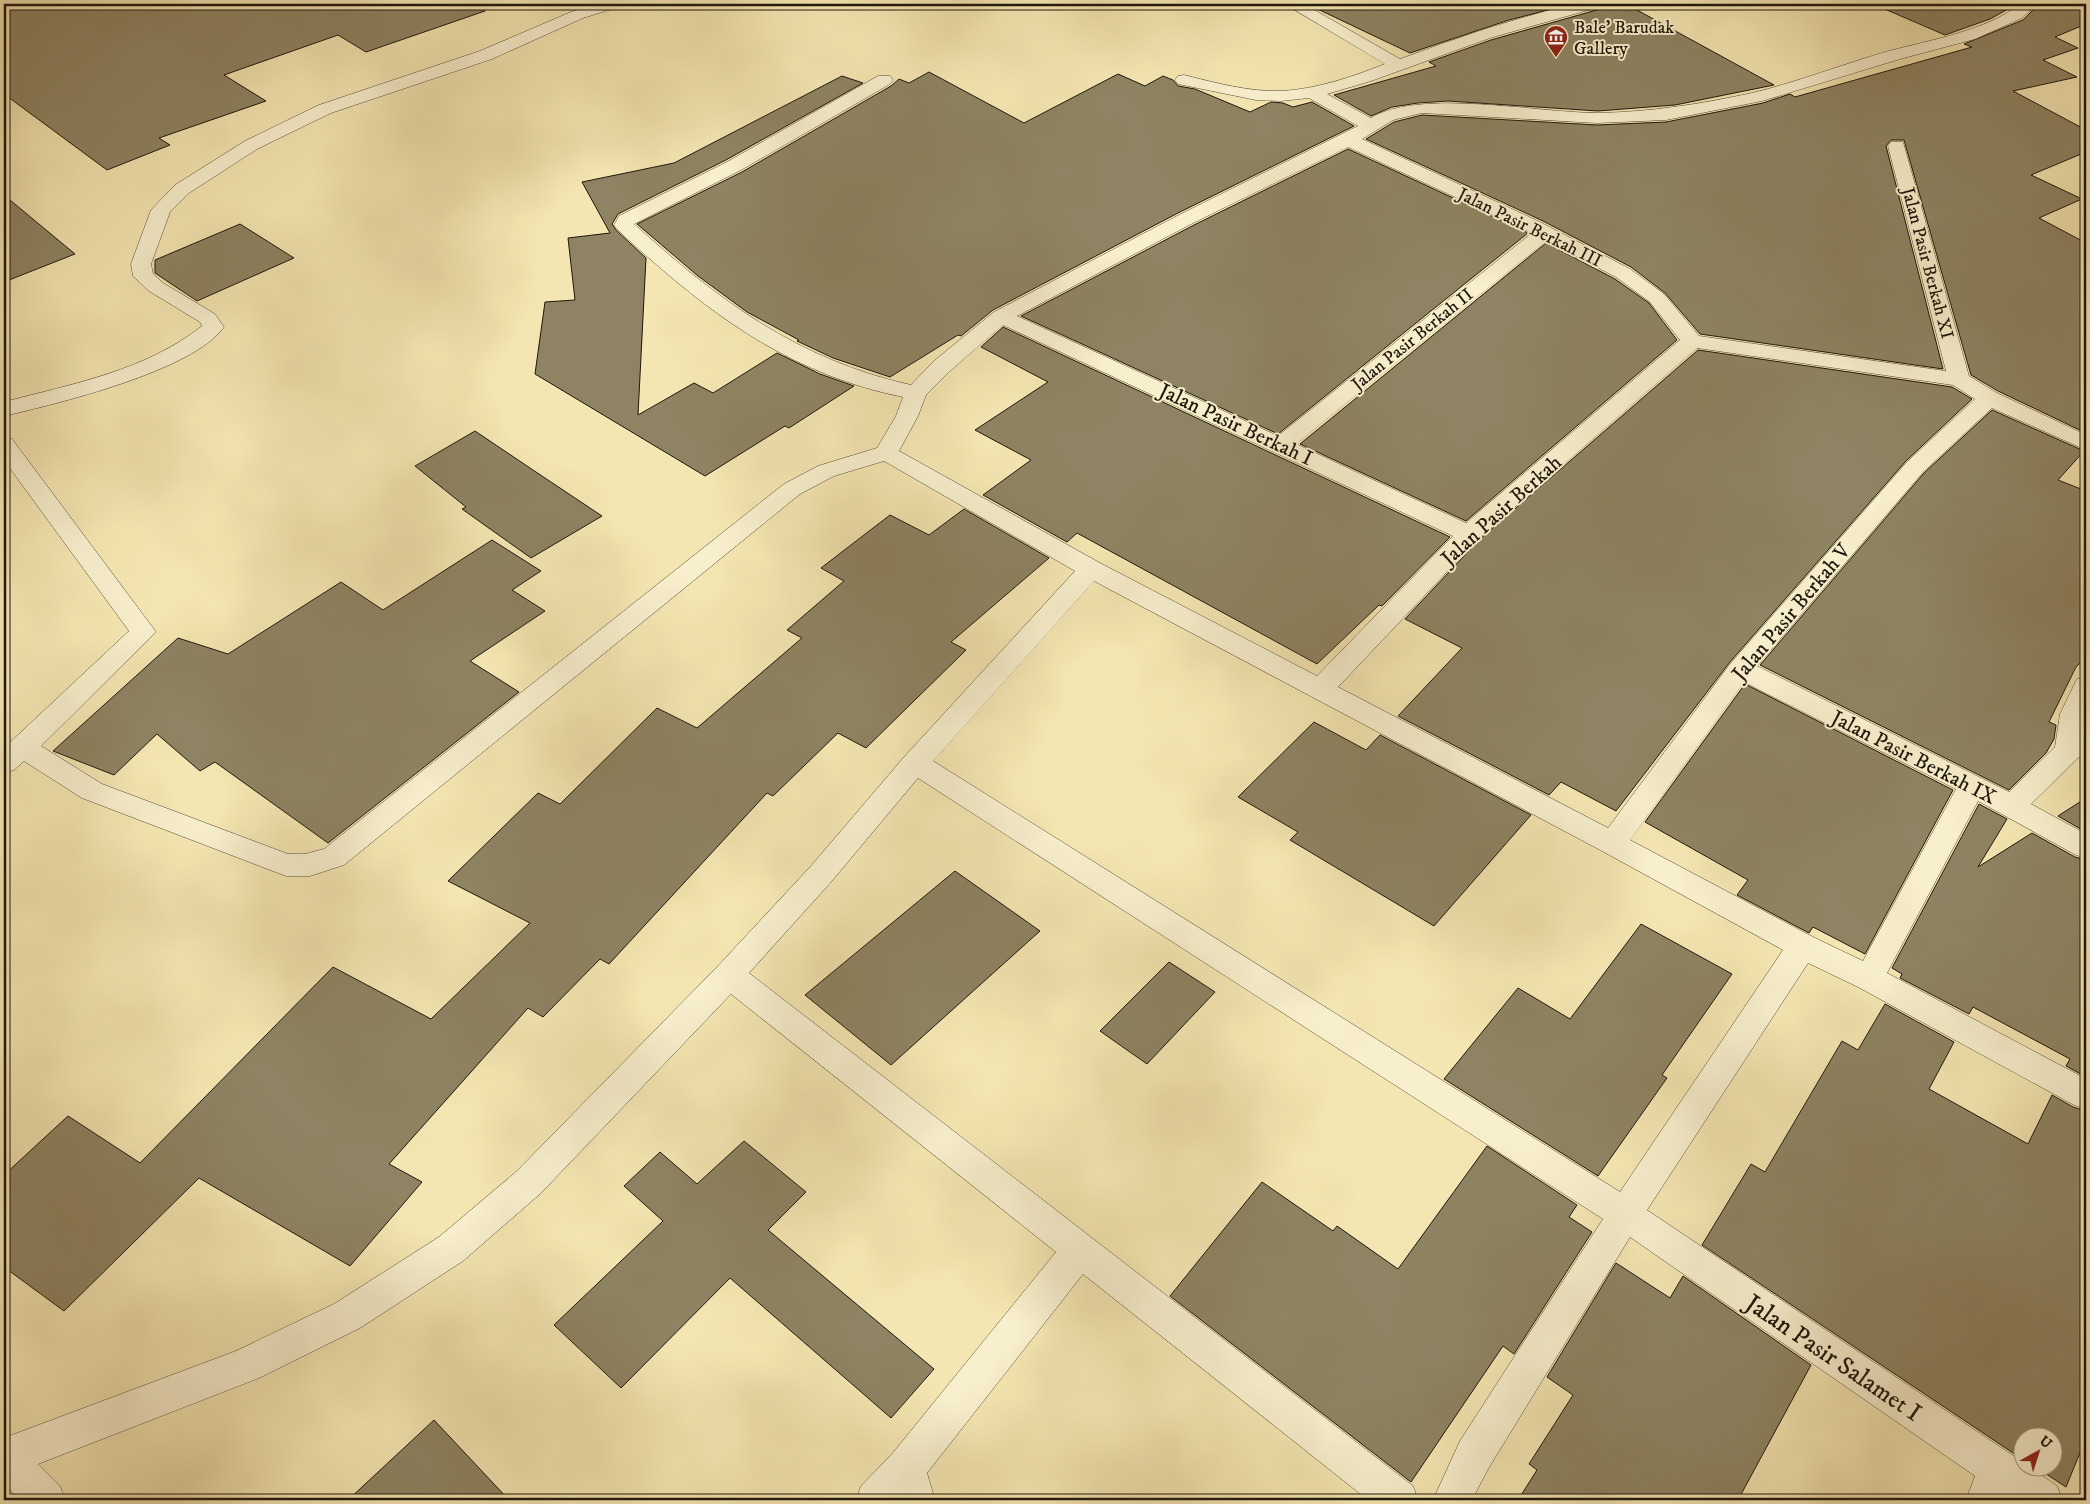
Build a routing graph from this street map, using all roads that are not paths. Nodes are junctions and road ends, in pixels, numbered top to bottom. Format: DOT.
graph roads {
  1 [pos="612,4"];
  2 [pos="1293,4"];
  3 [pos="1593,4"];
  4 [pos="2029,4"];
  5 [pos="1398,65"];
  6 [pos="884,80"];
  7 [pos="1184,80"];
  8 [pos="1311,91"];
  9 [pos="1370,124"];
  10 [pos="1348,140"];
  11 [pos="1897,146"];
  12 [pos="1544,233"];
  13 [pos="1001,316"];
  14 [pos="1692,341"];
  15 [pos="1959,379"];
  16 [pos="916,393"];
  17 [pos="1989,398"];
  18 [pos="4,408"];
  19 [pos="2086,443"];
  20 [pos="4,444"];
  21 [pos="1281,445"];
  22 [pos="886,454"];
  23 [pos="1469,534"];
  24 [pos="1091,569"];
  25 [pos="1740,669"];
  26 [pos="2086,686"];
  27 [pos="1320,689"];
  28 [pos="24,746"];
  29 [pos="2077,746"];
  30 [pos="4,763"];
  31 [pos="915,763"];
  32 [pos="1972,785"];
  33 [pos="2012,806"];
  34 [pos="1612,843"];
  35 [pos="2086,847"];
  36 [pos="1802,946"];
  37 [pos="729,975"];
  38 [pos="1869,978"];
  39 [pos="2086,1095"];
  40 [pos="1625,1214"];
  41 [pos="1079,1251"];
  42 [pos="4,1458"];
  43 [pos="911,1484"];
  44 [pos="1991,1485"];
  45 [pos="46,1500"];
  46 [pos="875,1500"];
  47 [pos="1399,1500"];
  48 [pos="1452,1500"];
  49 [pos="2043,1500"];
  1 -- 18 [label="street"];
  2 -- 5 [label="street"];
  3 -- 5 [label="street"];
  4 -- 9 [label="street"];
  5 -- 8 [label="street"];
  6 -- 16 [label="street"];
  7 -- 8 [label="street"];
  8 -- 9 [label="street"];
  9 -- 10 [label="street"];
  10 -- 12 [label="street, Jalan Pasir Berkah III"];
  10 -- 13 [label="street"];
  11 -- 15 [label="street, Jalan Pasir Berkah XI"];
  12 -- 14 [label="street, Jalan Pasir Berkah III"];
  12 -- 21 [label="street, Jalan Pasir Berkah II"];
  13 -- 16 [label="street"];
  13 -- 21 [label="street, Jalan Pasir Berkah I"];
  14 -- 15 [label="street"];
  14 -- 23 [label="street, Jalan Pasir Berkah"];
  15 -- 17 [label="street"];
  16 -- 22 [label="street"];
  17 -- 19 [label="street"];
  17 -- 25 [label="street, Jalan Pasir Berkah V"];
  20 -- 28 [label="street"];
  21 -- 23 [label="street, Jalan Pasir Berkah I"];
  22 -- 24 [label="street"];
  22 -- 28 [label="street"];
  23 -- 27 [label="street, Jalan Pasir Berkah"];
  24 -- 27 [label="street"];
  24 -- 31 [label="street"];
  25 -- 32 [label="street, Jalan Pasir Berkah IX"];
  25 -- 34 [label="street, Jalan Pasir Berkah V"];
  26 -- 29 [label="street"];
  27 -- 34 [label="street"];
  28 -- 30 [label="street"];
  29 -- 33 [label="street"];
  31 -- 37 [label="street"];
  31 -- 40 [label="street, Jalan Pasir Salamet I"];
  32 -- 33 [label="street, Jalan Pasir Berkah IX"];
  32 -- 38 [label="street"];
  33 -- 35 [label="street, Jalan Pasir Berkah IX"];
  34 -- 36 [label="street"];
  36 -- 38 [label="street"];
  36 -- 40 [label="street"];
  37 -- 41 [label="street"];
  37 -- 42 [label="street"];
  38 -- 39 [label="street"];
  40 -- 44 [label="street, Jalan Pasir Salamet I"];
  40 -- 48 [label="street"];
  41 -- 43 [label="street"];
  41 -- 47 [label="street"];
  42 -- 45 [label="street"];
  43 -- 46 [label="street"];
  44 -- 49 [label="street, Jalan Pasir Salamet I"];
}
